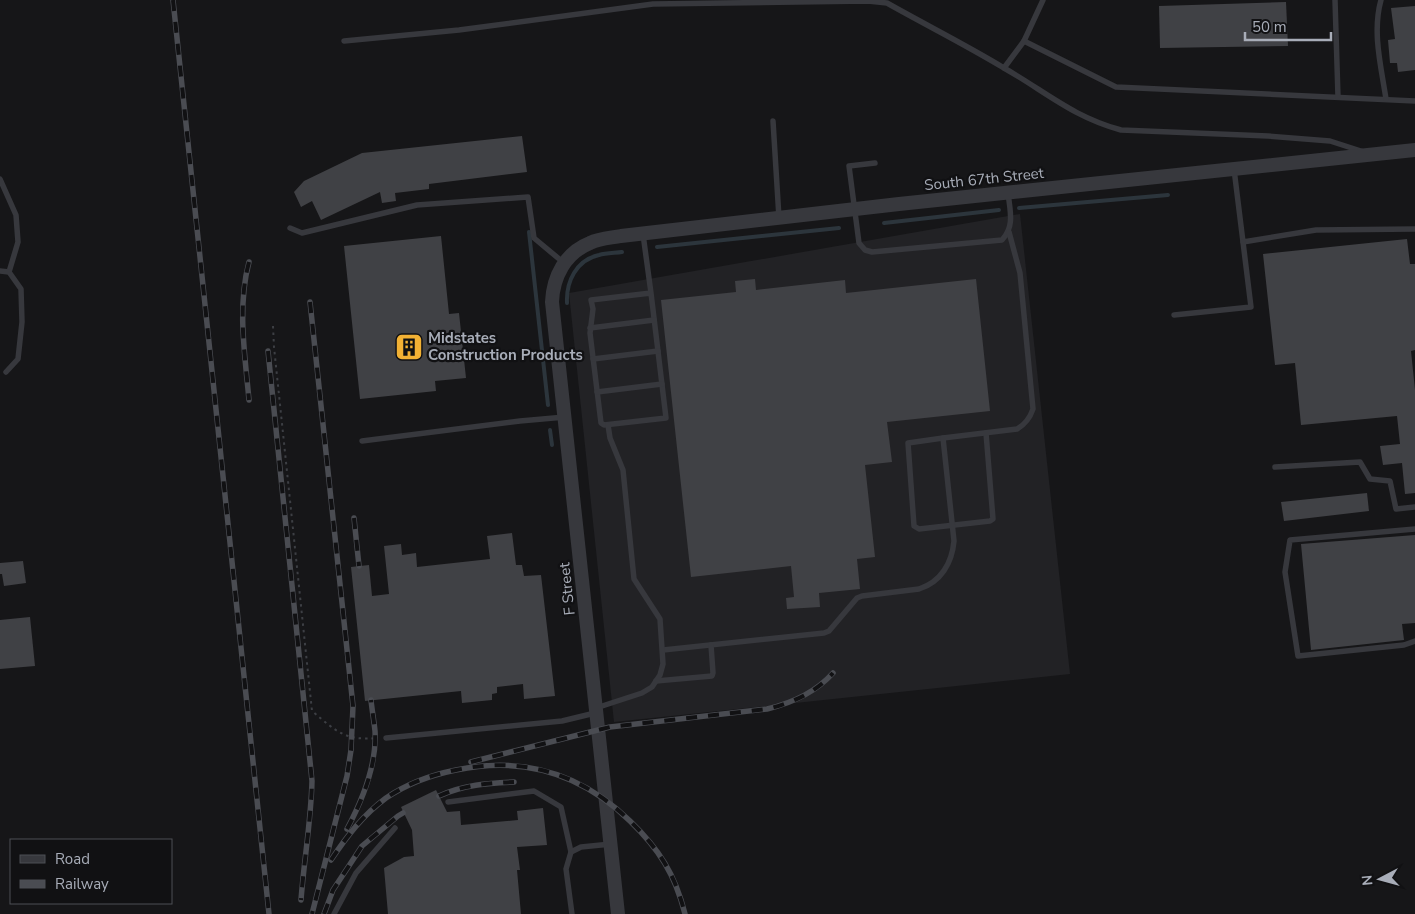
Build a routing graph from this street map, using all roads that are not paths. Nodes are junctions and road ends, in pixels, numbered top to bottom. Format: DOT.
graph roads {
  1 [pos="1043,0"];
  2 [pos="1336,0"];
  3 [pos="1381,0"];
  4 [pos="344,40"];
  5 [pos="1024,41"];
  6 [pos="1004,68"];
  7 [pos="1338,97"];
  8 [pos="1386,99"];
  9 [pos="1415,101"];
  10 [pos="773,121"];
  11 [pos="1415,150"];
  12 [pos="1373,154"];
  13 [pos="875,163"];
  14 [pos="1234,169"];
  15 [pos="0,179"];
  16 [pos="1008,193"];
  17 [pos="855,209"];
  18 [pos="779,218"];
  19 [pos="290,228"];
  20 [pos="1415,229"];
  21 [pos="1008,232"];
  22 [pos="643,234"];
  23 [pos="1243,242"];
  24 [pos="564,263"];
  25 [pos="0,271"];
  26 [pos="9,272"];
  27 [pos="651,293"];
  28 [pos="1174,315"];
  29 [pos="654,320"];
  30 [pos="590,328"];
  31 [pos="658,352"];
  32 [pos="593,359"];
  33 [pos="6,372"];
  34 [pos="662,384"];
  35 [pos="597,392"];
  36 [pos="565,417"];
  37 [pos="608,425"];
  38 [pos="986,433"];
  39 [pos="943,438"];
  40 [pos="362,441"];
  41 [pos="1275,467"];
  42 [pos="1415,507"];
  43 [pos="952,526"];
  44 [pos="1415,528"];
  45 [pos="1415,641"];
  46 [pos="711,644"];
  47 [pos="663,650"];
  48 [pos="656,681"];
  49 [pos="597,710"];
  50 [pos="386,738"];
  51 [pos="448,802"];
  52 [pos="396,828"];
  53 [pos="611,844"];
  54 [pos="570,852"];
  55 [pos="334,914"];
  56 [pos="572,914"];
  57 [pos="618,914"];
  1 -- 5 [label="lane"];
  2 -- 7 [label="lane"];
  3 -- 8 [label="lane"];
  4 -- 6 [label="lane"];
  5 -- 6 [label="lane"];
  5 -- 7 [label="lane"];
  6 -- 12 [label="lane"];
  7 -- 8 [label="lane"];
  8 -- 9 [label="lane"];
  10 -- 18 [label="lane"];
  11 -- 12 [label="street, South 67th Street"];
  12 -- 14 [label="street, South 67th Street"];
  13 -- 17 [label="lane"];
  14 -- 16 [label="street, South 67th Street"];
  14 -- 23 [label="lane"];
  15 -- 26 [label="lane"];
  16 -- 17 [label="street, South 67th Street"];
  16 -- 21 [label="lane"];
  17 -- 18 [label="street, South 67th Street"];
  17 -- 21 [label="lane"];
  18 -- 22 [label="street, South 67th Street"];
  19 -- 24 [label="lane"];
  20 -- 23 [label="lane"];
  21 -- 38 [label="lane"];
  22 -- 24 [label="street, South 67th Street"];
  22 -- 27 [label="lane"];
  23 -- 28 [label="lane"];
  24 -- 36 [label="street, F Street"];
  25 -- 26 [label="lane"];
  26 -- 33 [label="lane"];
  27 -- 29 [label="lane"];
  27 -- 30 [label="lane"];
  29 -- 30 [label="lane"];
  29 -- 31 [label="lane"];
  30 -- 32 [label="lane"];
  31 -- 32 [label="lane"];
  31 -- 34 [label="lane"];
  32 -- 35 [label="lane"];
  34 -- 35 [label="lane"];
  34 -- 37 [label="lane"];
  35 -- 37 [label="lane"];
  36 -- 40 [label="lane"];
  36 -- 49 [label="street, F Street"];
  37 -- 47 [label="lane"];
  38 -- 39 [label="lane"];
  38 -- 43 [label="lane"];
  39 -- 43 [label="lane"];
  39 -- 43 [label="lane"];
  41 -- 42 [label="lane"];
  43 -- 46 [label="lane"];
  44 -- 45 [label="lane"];
  46 -- 47 [label="lane"];
  46 -- 48 [label="lane"];
  47 -- 48 [label="lane"];
  48 -- 49 [label="lane"];
  49 -- 50 [label="lane"];
  49 -- 53 [label="street, F Street"];
  51 -- 54 [label="lane"];
  52 -- 55 [label="lane"];
  53 -- 54 [label="lane"];
  53 -- 57 [label="street, F Street"];
  54 -- 56 [label="lane"];
}
